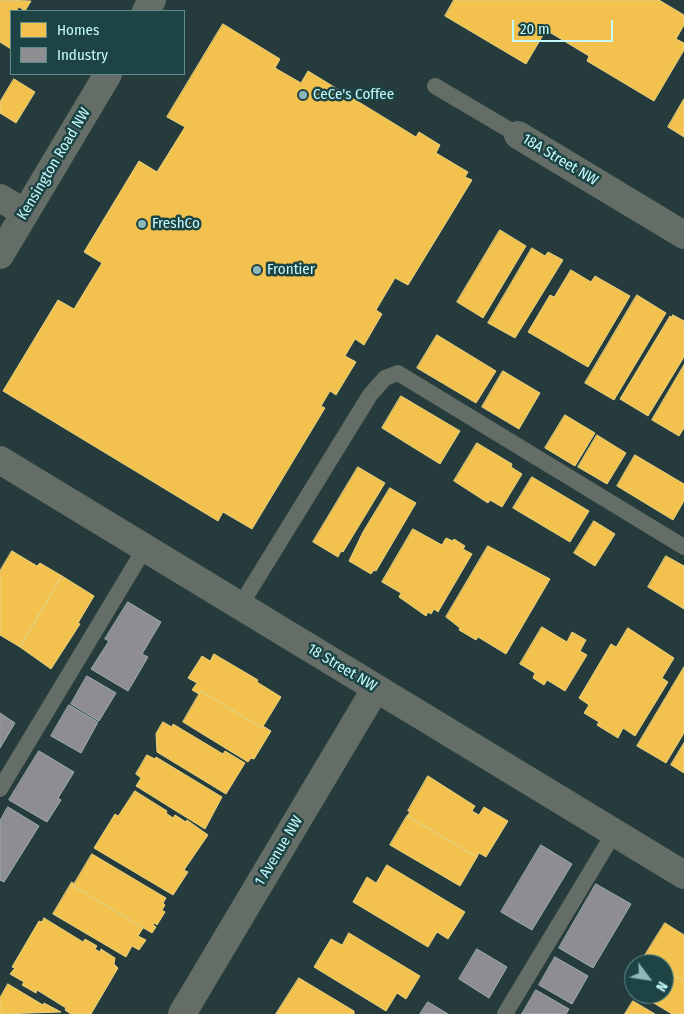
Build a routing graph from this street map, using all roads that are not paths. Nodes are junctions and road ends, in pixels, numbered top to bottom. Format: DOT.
graph roads {
  1 [pos="107,75"];
  2 [pos="435,86"];
  3 [pos="518,135"];
  4 [pos="0,198"];
  5 [pos="25,213"];
  6 [pos="684,235"];
  7 [pos="0,255"];
  8 [pos="0,460"];
  9 [pos="684,547"];
  10 [pos="145,548"];
  11 [pos="240,606"];
  12 [pos="376,688"];
  13 [pos="0,789"];
  14 [pos="614,832"];
  15 [pos="684,875"];
  16 [pos="182,1014"];
  17 [pos="505,1014"];
  1 -- 5 [label="street, Kensington Road NW"];
  2 -- 3 [label="lane, 18A Street NW"];
  3 -- 6 [label="street, 18A Street NW"];
  4 -- 5 [label="street"];
  5 -- 7 [label="street, Kensington Road NW"];
  8 -- 10 [label="street, 18 Street NW"];
  9 -- 11 [label="lane"];
  10 -- 11 [label="street, 18 Street NW"];
  10 -- 13 [label="lane"];
  11 -- 12 [label="street, 18 Street NW"];
  12 -- 14 [label="street, 18 Street NW"];
  12 -- 16 [label="street, 1 Avenue NW"];
  14 -- 15 [label="street, 18 Street NW"];
  14 -- 17 [label="lane"];
}
